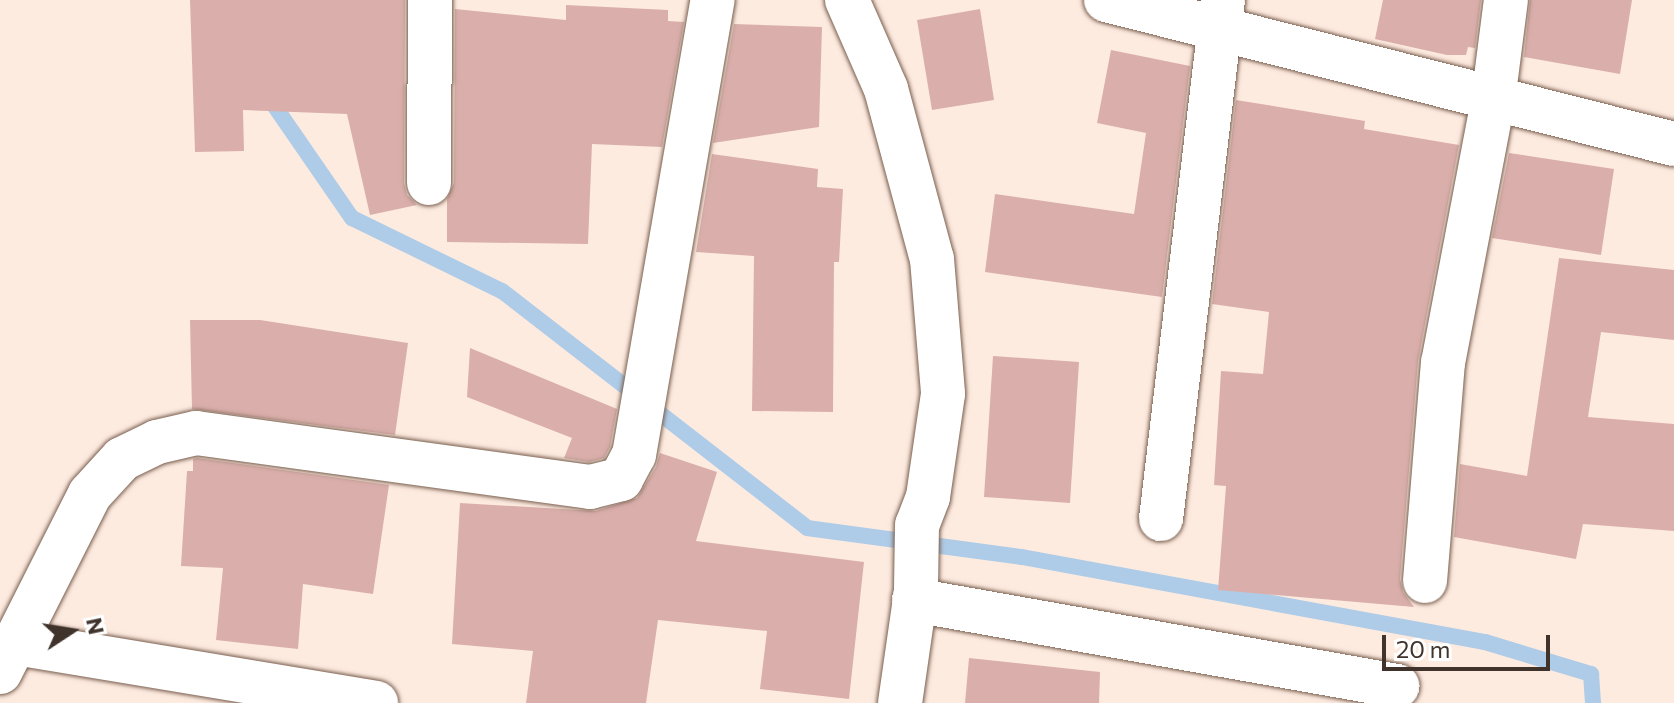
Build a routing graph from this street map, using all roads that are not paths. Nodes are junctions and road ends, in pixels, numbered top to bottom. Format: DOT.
graph roads {
  1 [pos="430,0"];
  2 [pos="713,0"];
  3 [pos="847,0"];
  4 [pos="1106,0"];
  5 [pos="1506,0"];
  6 [pos="1221,14"];
  7 [pos="1493,101"];
  8 [pos="1674,144"];
  9 [pos="429,183"];
  10 [pos="1161,519"];
  11 [pos="1425,581"];
  12 [pos="915,596"];
  13 [pos="8,658"];
  14 [pos="1397,686"];
  15 [pos="376,703"];
  16 [pos="900,703"];
  1 -- 9 [label="street"];
  2 -- 13 [label="street"];
  3 -- 12 [label="street"];
  4 -- 6 [label="street"];
  5 -- 7 [label="street"];
  6 -- 7 [label="street"];
  6 -- 10 [label="street"];
  7 -- 8 [label="street"];
  7 -- 11 [label="street"];
  12 -- 14 [label="street"];
  12 -- 16 [label="street"];
  13 -- 15 [label="street"];
}
